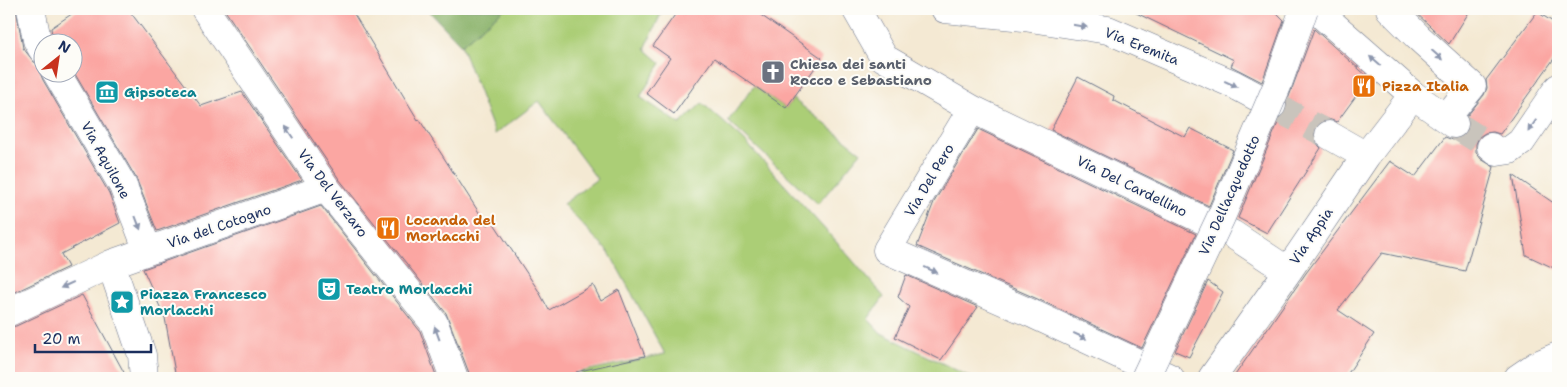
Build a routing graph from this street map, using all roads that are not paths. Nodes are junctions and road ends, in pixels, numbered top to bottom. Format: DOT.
graph roads {
  1 [pos="32,9"];
  2 [pos="205,9"];
  3 [pos="856,9"];
  4 [pos="944,9"];
  5 [pos="1304,9"];
  6 [pos="1315,9"];
  7 [pos="1390,9"];
  8 [pos="1015,13"];
  9 [pos="36,32"];
  10 [pos="62,82"];
  11 [pos="1558,88"];
  12 [pos="1413,95"];
  13 [pos="1272,105"];
  14 [pos="972,109"];
  15 [pos="1329,135"];
  16 [pos="1494,150"];
  17 [pos="1366,156"];
  18 [pos="326,188"];
  19 [pos="148,251"];
  20 [pos="111,264"];
  21 [pos="1288,271"];
  22 [pos="9,312"];
  23 [pos="1558,356"];
  24 [pos="144,378"];
  25 [pos="454,378"];
  26 [pos="1145,378"];
  27 [pos="1170,378"];
  28 [pos="1212,378"];
  29 [pos="1518,378"];
  1 -- 9 [label="street"];
  18 -- 2 [label="street, Via Del Verzaro, one-way"];
  3 -- 14 [label="street, Via Del Cardellino"];
  4 -- 8 [label="street, Via Eremita"];
  5 -- 26 [label="street, Via Dell'acquedotto, bridge"];
  12 -- 6 [label="street, one-way"];
  7 -- 12 [label="street, one-way"];
  8 -- 13 [label="street, Via Eremita, one-way"];
  10 -- 19 [label="street, Via Aquilone, one-way"];
  11 -- 16 [label="street, one-way"];
  12 -- 17 [label="street, Via Appia"];
  14 -- 21 [label="street, Via Del Cardellino"];
  14 -- 27 [label="street, Via Del Pero, one-way"];
  15 -- 17 [label="street"];
  17 -- 21 [label="street, Via Appia"];
  18 -- 19 [label="street, Via del Cotogno"];
  25 -- 18 [label="street, Via Del Verzaro, one-way"];
  19 -- 20 [label="street, Via del Cotogno"];
  20 -- 22 [label="street, Via del Cotogno, one-way"];
  20 -- 24 [label="street"];
  21 -- 28 [label="street, Via Appia"];
  23 -- 29 [label="street"];
}
